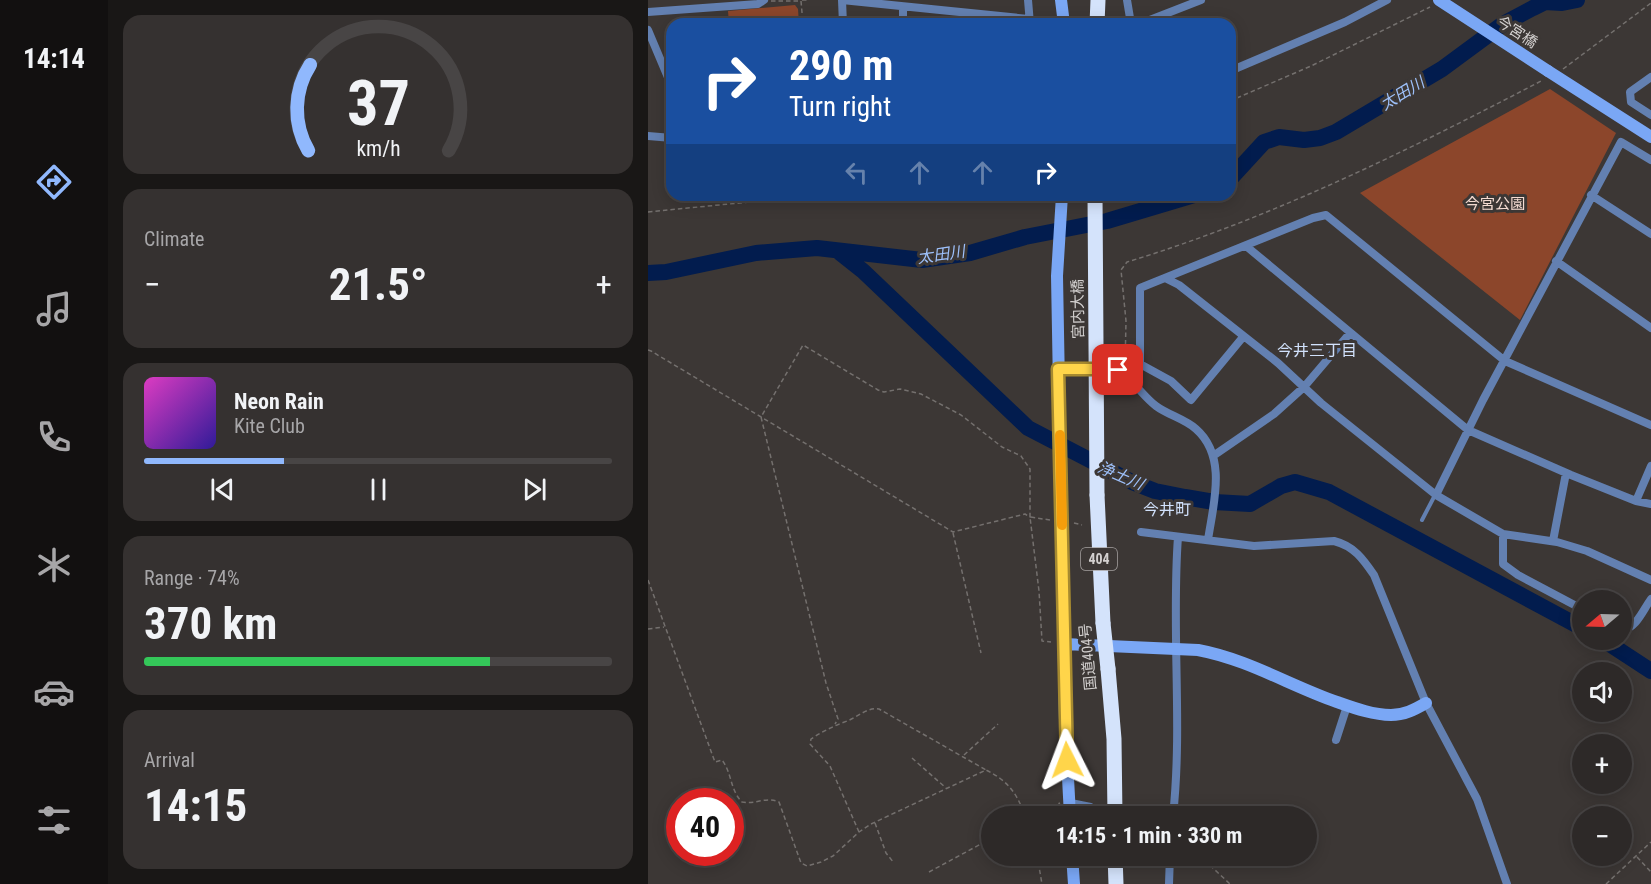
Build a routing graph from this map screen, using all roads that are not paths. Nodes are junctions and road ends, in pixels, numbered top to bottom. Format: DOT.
graph roads {
  1 [pos="842,0"];
  2 [pos="1028,0"];
  3 [pos="1061,0"];
  4 [pos="1098,0"];
  5 [pos="1127,0"];
  6 [pos="1201,0"];
  7 [pos="1387,0"];
  8 [pos="764,1"];
  9 [pos="1436,3"];
  10 [pos="903,7"];
  11 [pos="648,12"];
  12 [pos="969,14"];
  13 [pos="843,18"];
  14 [pos="903,18"];
  15 [pos="969,18"];
  16 [pos="1006,18"];
  17 [pos="1032,18"];
  18 [pos="1063,18"];
  19 [pos="1096,18"];
  20 [pos="1130,18"];
  21 [pos="1155,18"];
  22 [pos="648,30"];
  23 [pos="1236,68"];
  24 [pos="666,70"];
  25 [pos="1651,77"];
  26 [pos="1651,115"];
  27 [pos="648,136"];
  28 [pos="1651,137"];
  29 [pos="666,138"];
  30 [pos="1651,160"];
  31 [pos="1591,195"];
  32 [pos="1062,201"];
  33 [pos="1095,201"];
  34 [pos="1651,234"];
  35 [pos="1246,246"];
  36 [pos="1556,261"];
  37 [pos="1167,279"];
  38 [pos="1651,328"];
  39 [pos="1350,333"];
  40 [pos="1243,337"];
  41 [pos="1504,361"];
  42 [pos="1058,369"];
  43 [pos="1304,387"];
  44 [pos="1651,425"];
  45 [pos="1468,430"];
  46 [pos="1213,456"];
  47 [pos="1651,466"];
  48 [pos="1566,473"];
  49 [pos="1097,495"];
  50 [pos="1436,495"];
  51 [pos="1636,501"];
  52 [pos="1651,504"];
  53 [pos="1422,520"];
  54 [pos="1141,532"];
  55 [pos="1503,534"];
  56 [pos="1178,537"];
  57 [pos="1208,540"];
  58 [pos="1553,541"];
  59 [pos="1651,580"];
  60 [pos="1651,599"];
  61 [pos="1572,604"];
  62 [pos="1632,627"];
  63 [pos="1064,644"];
  64 [pos="1177,649"];
  65 [pos="1426,704"];
  66 [pos="1347,706"];
  67 [pos="1336,740"];
  68 [pos="1069,801"];
  69 [pos="1091,805"];
  70 [pos="1069,806"];
  71 [pos="1115,806"];
  72 [pos="1174,806"];
  73 [pos="1073,866"];
  74 [pos="1115,866"];
  75 [pos="1170,866"];
  76 [pos="1074,884"];
  77 [pos="1116,884"];
  78 [pos="1169,884"];
  79 [pos="1507,884"];
  1 -- 10 [label="street"];
  1 -- 13 [label="street"];
  2 -- 17 [label="street"];
  3 -- 18 [label="street"];
  4 -- 19 [label="highway"];
  5 -- 20 [label="street"];
  6 -- 21 [label="street"];
  7 -- 23 [label="street"];
  8 -- 11 [label="street"];
  9 -- 28 [label="street, 今宮橋, bridge"];
  10 -- 12 [label="street"];
  10 -- 14 [label="street"];
  12 -- 15 [label="street"];
  12 -- 16 [label="street"];
  22 -- 24 [label="street"];
  25 -- 26 [label="street"];
  27 -- 29 [label="street"];
  30 -- 31 [label="street"];
  31 -- 34 [label="street"];
  31 -- 36 [label="street"];
  32 -- 42 [label="street"];
  33 -- 49 [label="highway, 宮内大橋 / 404, bridge"];
  35 -- 37 [label="street"];
  35 -- 39 [label="street"];
  35 -- 41 [label="street"];
  36 -- 38 [label="street"];
  36 -- 41 [label="street"];
  37 -- 40 [label="street"];
  37 -- 40 [label="street"];
  39 -- 43 [label="street"];
  39 -- 45 [label="street"];
  40 -- 43 [label="street"];
  41 -- 44 [label="street"];
  41 -- 45 [label="street"];
  42 -- 46 [label="street"];
  42 -- 63 [label="street"];
  43 -- 46 [label="street"];
  43 -- 50 [label="street"];
  45 -- 48 [label="street"];
  45 -- 50 [label="street"];
  46 -- 57 [label="street"];
  47 -- 51 [label="street"];
  48 -- 51 [label="street"];
  48 -- 58 [label="street"];
  49 -- 71 [label="highway, 国道404号 / 404, bridge"];
  50 -- 53 [label="lane"];
  50 -- 55 [label="street"];
  51 -- 52 [label="street"];
  54 -- 56 [label="street"];
  55 -- 58 [label="street"];
  55 -- 61 [label="street"];
  56 -- 57 [label="street"];
  56 -- 64 [label="street"];
  57 -- 65 [label="street"];
  58 -- 59 [label="street"];
  60 -- 62 [label="street"];
  63 -- 64 [label="street"];
  63 -- 68 [label="street"];
  64 -- 66 [label="street"];
  64 -- 72 [label="street"];
  65 -- 66 [label="street"];
  65 -- 79 [label="street"];
  66 -- 67 [label="street"];
  68 -- 69 [label="lane"];
  68 -- 70 [label="street"];
  73 -- 76 [label="street"];
  74 -- 77 [label="highway"];
  75 -- 78 [label="street"];
}
